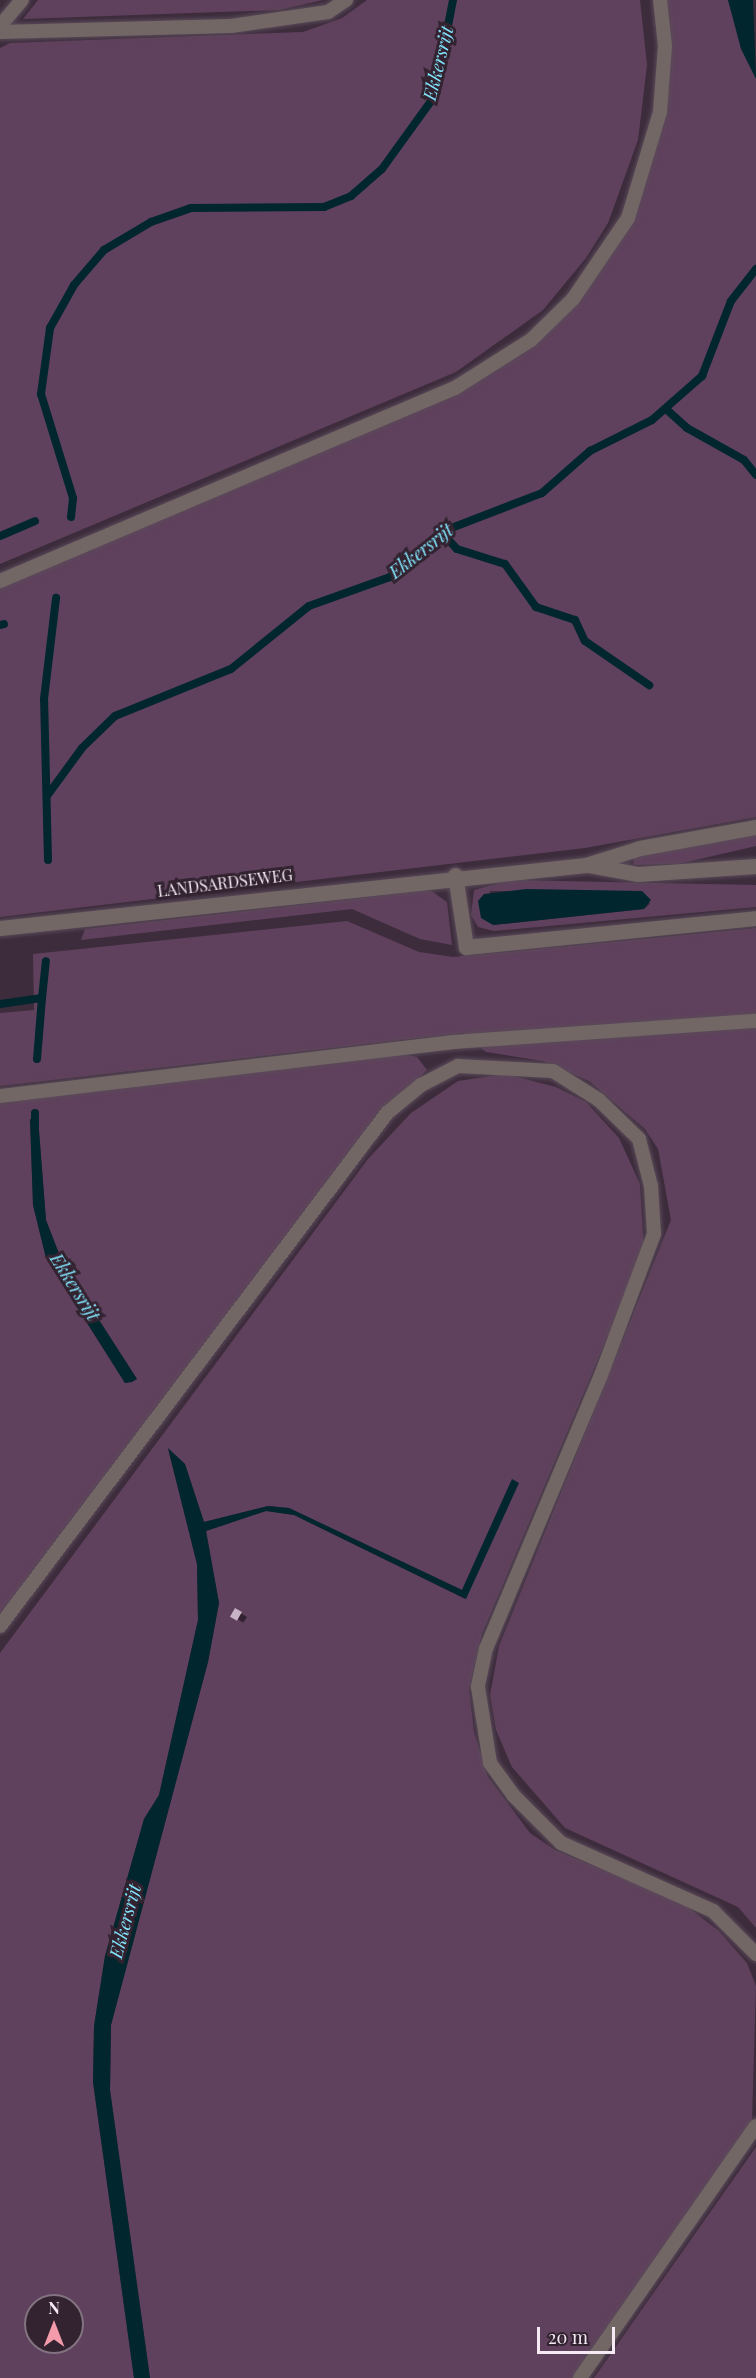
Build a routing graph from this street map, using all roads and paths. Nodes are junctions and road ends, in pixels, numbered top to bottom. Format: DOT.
graph roads {
  1 [pos="22,0"];
  2 [pos="346,0"];
  3 [pos="660,0"];
  4 [pos="0,26"];
  5 [pos="0,32"];
  6 [pos="0,582"];
  7 [pos="756,827"];
  8 [pos="586,865"];
  9 [pos="756,866"];
  10 [pos="455,875"];
  11 [pos="756,918"];
  12 [pos="0,927"];
  13 [pos="756,1021"];
  14 [pos="453,1042"];
  15 [pos="458,1066"];
  16 [pos="0,1096"];
  17 [pos="0,1626"];
  18 [pos="756,1954"];
  19 [pos="756,2126"];
  20 [pos="580,2378"];
  1 -- 4 [label="lane"];
  2 -- 5 [label="lane"];
  3 -- 6 [label="lane"];
  7 -- 8 [label="street, LANDSARDSEWEG"];
  8 -- 9 [label="street, LANDSARDSEWEG"];
  8 -- 10 [label="street, LANDSARDSEWEG"];
  10 -- 11 [label="street"];
  10 -- 12 [label="street, LANDSARDSEWEG"];
  13 -- 14 [label="lane"];
  14 -- 15 [label="lane"];
  14 -- 16 [label="lane"];
  15 -- 17 [label="lane"];
  15 -- 18 [label="lane"];
  19 -- 20 [label="lane"];
}
